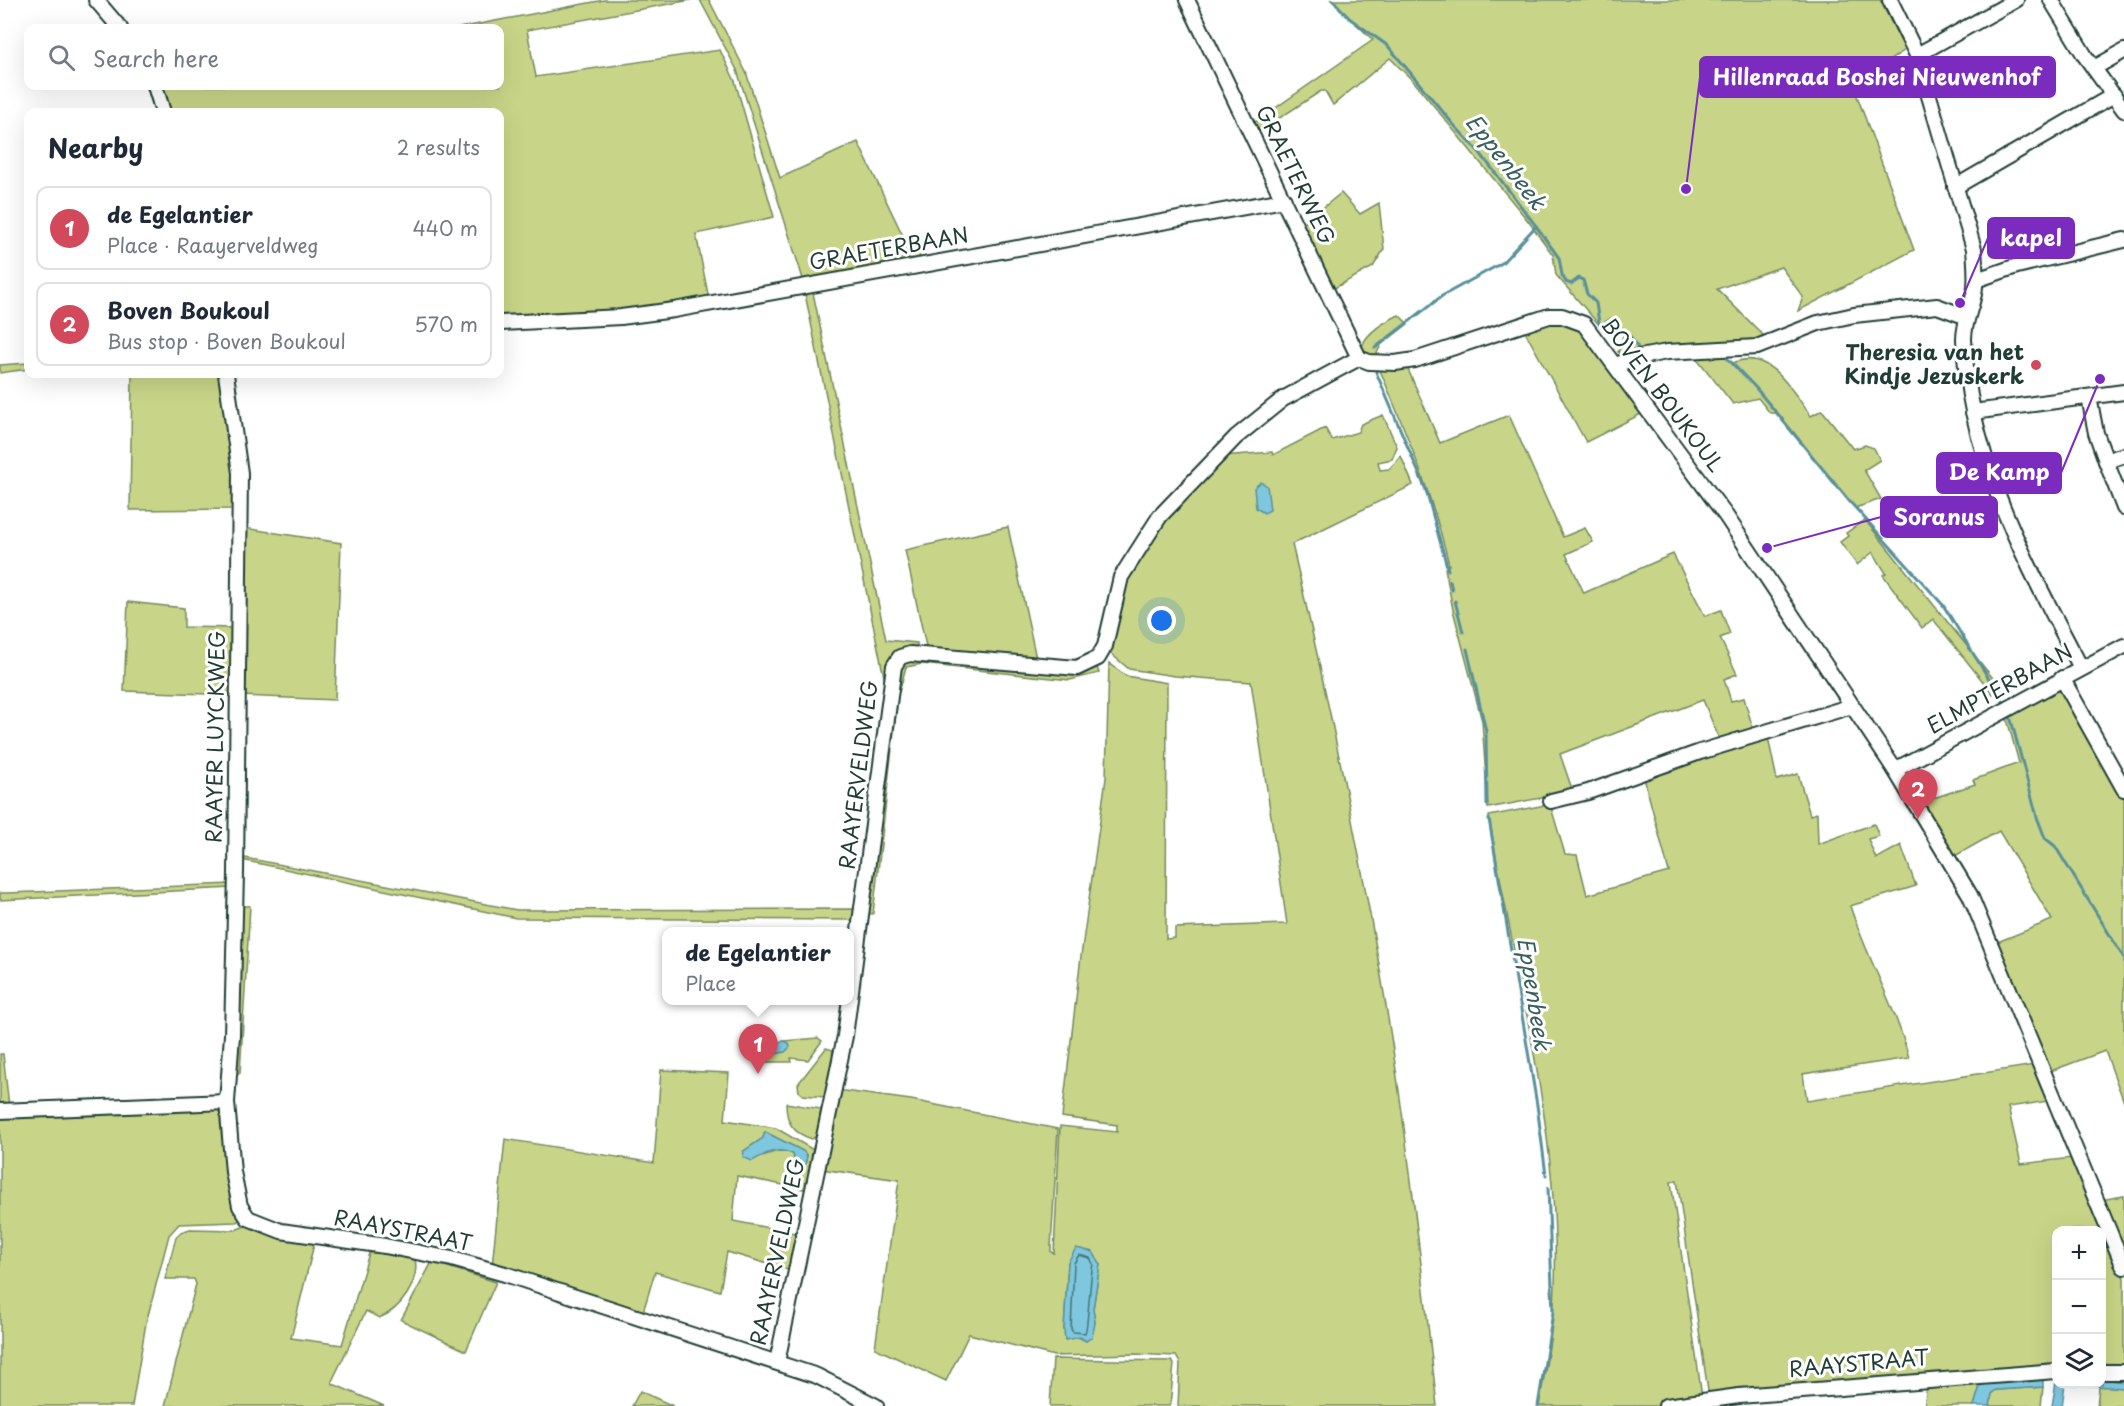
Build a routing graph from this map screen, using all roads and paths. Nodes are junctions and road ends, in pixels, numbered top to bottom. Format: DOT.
graph roads {
  1 [pos="96,0"];
  2 [pos="1187,0"];
  3 [pos="1890,0"];
  4 [pos="2016,0"];
  5 [pos="2051,0"];
  6 [pos="117,24"];
  7 [pos="2124,51"];
  8 [pos="1917,55"];
  9 [pos="2094,68"];
  10 [pos="156,90"];
  11 [pos="2114,95"];
  12 [pos="162,108"];
  13 [pos="2124,110"];
  14 [pos="1955,187"];
  15 [pos="1284,200"];
  16 [pos="2124,240"];
  17 [pos="1976,280"];
  18 [pos="1967,317"];
  19 [pos="504,323"];
  20 [pos="1364,360"];
  21 [pos="1616,365"];
  22 [pos="227,378"];
  23 [pos="2124,392"];
  24 [pos="2089,396"];
  25 [pos="1973,412"];
  26 [pos="2124,455"];
  27 [pos="2106,461"];
  28 [pos="2124,508"];
  29 [pos="2124,646"];
  30 [pos="2081,668"];
  31 [pos="2062,678"];
  32 [pos="1852,706"];
  33 [pos="1895,770"];
  34 [pos="2124,789"];
  35 [pos="1551,801"];
  36 [pos="854,968"];
  37 [pos="849,1005"];
  38 [pos="227,1102"];
  39 [pos="0,1111"];
  40 [pos="2124,1267"];
  41 [pos="777,1362"];
  42 [pos="2052,1371"];
  43 [pos="2106,1372"];
  44 [pos="2124,1372"];
  45 [pos="876,1406"];
  46 [pos="1666,1406"];
  1 -- 6 [label="street"];
  2 -- 15 [label="street, GRAETERWEG"];
  3 -- 8 [label="street"];
  4 -- 8 [label="street"];
  5 -- 9 [label="street"];
  7 -- 9 [label="street"];
  8 -- 14 [label="street"];
  9 -- 11 [label="street"];
  10 -- 12 [label="street"];
  11 -- 13 [label="street"];
  11 -- 14 [label="street"];
  14 -- 17 [label="street"];
  15 -- 19 [label="street, GRAETERBAAN"];
  15 -- 20 [label="street, GRAETERWEG"];
  16 -- 17 [label="street"];
  17 -- 18 [label="street"];
  18 -- 21 [label="street"];
  18 -- 25 [label="street"];
  20 -- 21 [label="street, BOVEN BOUKOUL"];
  20 -- 36 [label="street, RAAYERVELDWEG"];
  21 -- 32 [label="street, BOVEN BOUKOUL"];
  22 -- 38 [label="street, RAAYER LUYCKWEG"];
  23 -- 24 [label="street"];
  24 -- 25 [label="street"];
  24 -- 27 [label="street"];
  25 -- 30 [label="street"];
  26 -- 27 [label="street"];
  27 -- 28 [label="street"];
  29 -- 30 [label="street, ELMPTERBAAN"];
  30 -- 31 [label="street, ELMPTERBAAN"];
  31 -- 33 [label="street, ELMPTERBAAN"];
  31 -- 34 [label="street"];
  32 -- 33 [label="street, BOVEN BOUKOUL"];
  32 -- 35 [label="street"];
  33 -- 40 [label="street, BOVEN BOUKOUL"];
  37 -- 41 [label="street, RAAYERVELDWEG"];
  38 -- 39 [label="street"];
  38 -- 41 [label="street, RAAYSTRAAT"];
  41 -- 45 [label="street, RAAYSTRAAT"];
  42 -- 46 [label="street, RAAYSTRAAT"];
  43 -- 44 [label="street"];
}
